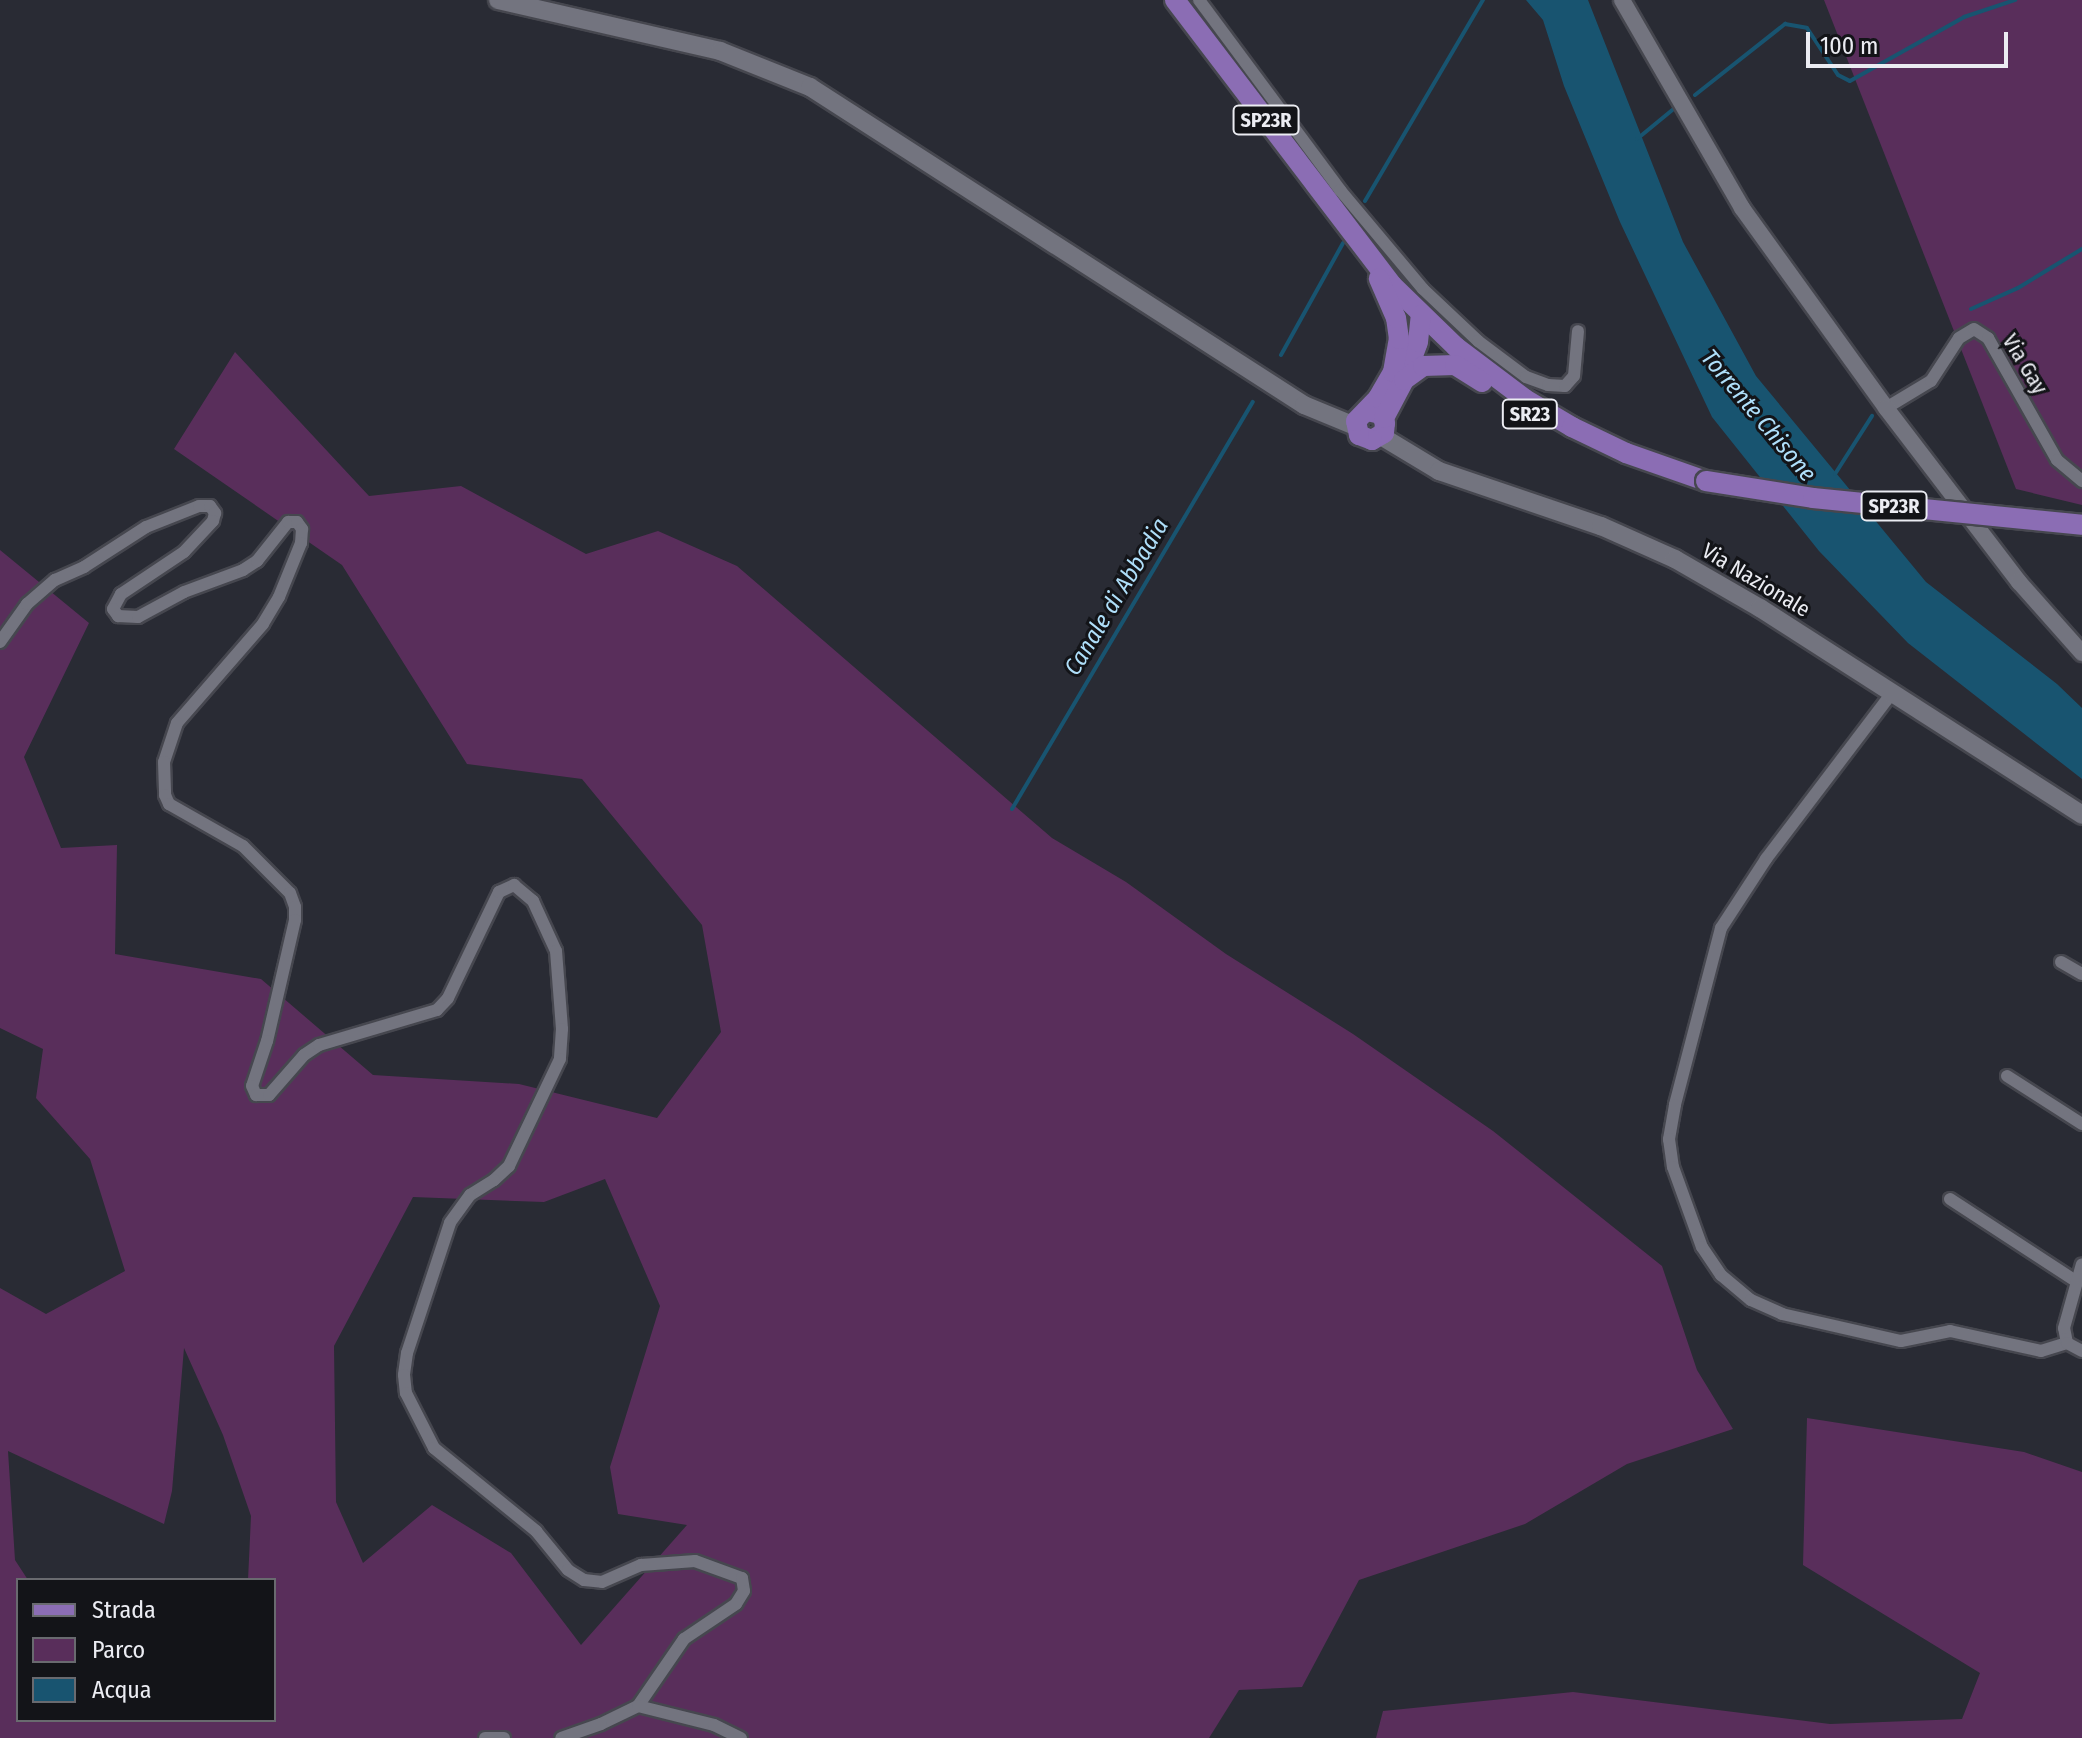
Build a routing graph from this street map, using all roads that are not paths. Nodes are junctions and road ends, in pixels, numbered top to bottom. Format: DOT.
graph roads {
  1 [pos="498,0"];
  2 [pos="1175,0"];
  3 [pos="1199,0"];
  4 [pos="1622,0"];
  5 [pos="1357,241"];
  6 [pos="1421,315"];
  7 [pos="1578,331"];
  8 [pos="1404,380"];
  9 [pos="1886,408"];
  10 [pos="1372,423"];
  11 [pos="1664,467"];
  12 [pos="2082,481"];
  13 [pos="2082,525"];
  14 [pos="0,642"];
  15 [pos="2082,653"];
  16 [pos="1892,693"];
  17 [pos="2082,815"];
  18 [pos="2061,962"];
  19 [pos="2082,974"];
  20 [pos="2007,1076"];
  21 [pos="2082,1124"];
  22 [pos="1950,1199"];
  23 [pos="2082,1264"];
  24 [pos="2076,1281"];
  25 [pos="2067,1343"];
  26 [pos="2082,1351"];
  27 [pos="638,1706"];
  28 [pos="485,1738"];
  29 [pos="504,1738"];
  30 [pos="561,1738"];
  31 [pos="741,1738"];
  1 -- 10 [label="main road, Via Nazionale"];
  2 -- 5 [label="main road, SP23R"];
  3 -- 7 [label="street"];
  4 -- 9 [label="street"];
  5 -- 6 [label="main road, SP23R"];
  5 -- 10 [label="main road"];
  6 -- 8 [label="main road"];
  6 -- 11 [label="main road, SP23R"];
  8 -- 10 [label="main road"];
  8 -- 11 [label="main road, SR23"];
  9 -- 12 [label="street, Via Gay"];
  9 -- 15 [label="street"];
  10 -- 16 [label="main road, Via Nazionale"];
  11 -- 13 [label="main road, SP23R, bridge"];
  14 -- 27 [label="street"];
  16 -- 17 [label="main road, Via Nazionale"];
  16 -- 25 [label="street"];
  18 -- 19 [label="street"];
  20 -- 21 [label="street"];
  22 -- 24 [label="street"];
  23 -- 24 [label="street"];
  24 -- 25 [label="street"];
  25 -- 26 [label="street"];
  27 -- 30 [label="street"];
  27 -- 31 [label="street"];
  28 -- 29 [label="street"];
}
